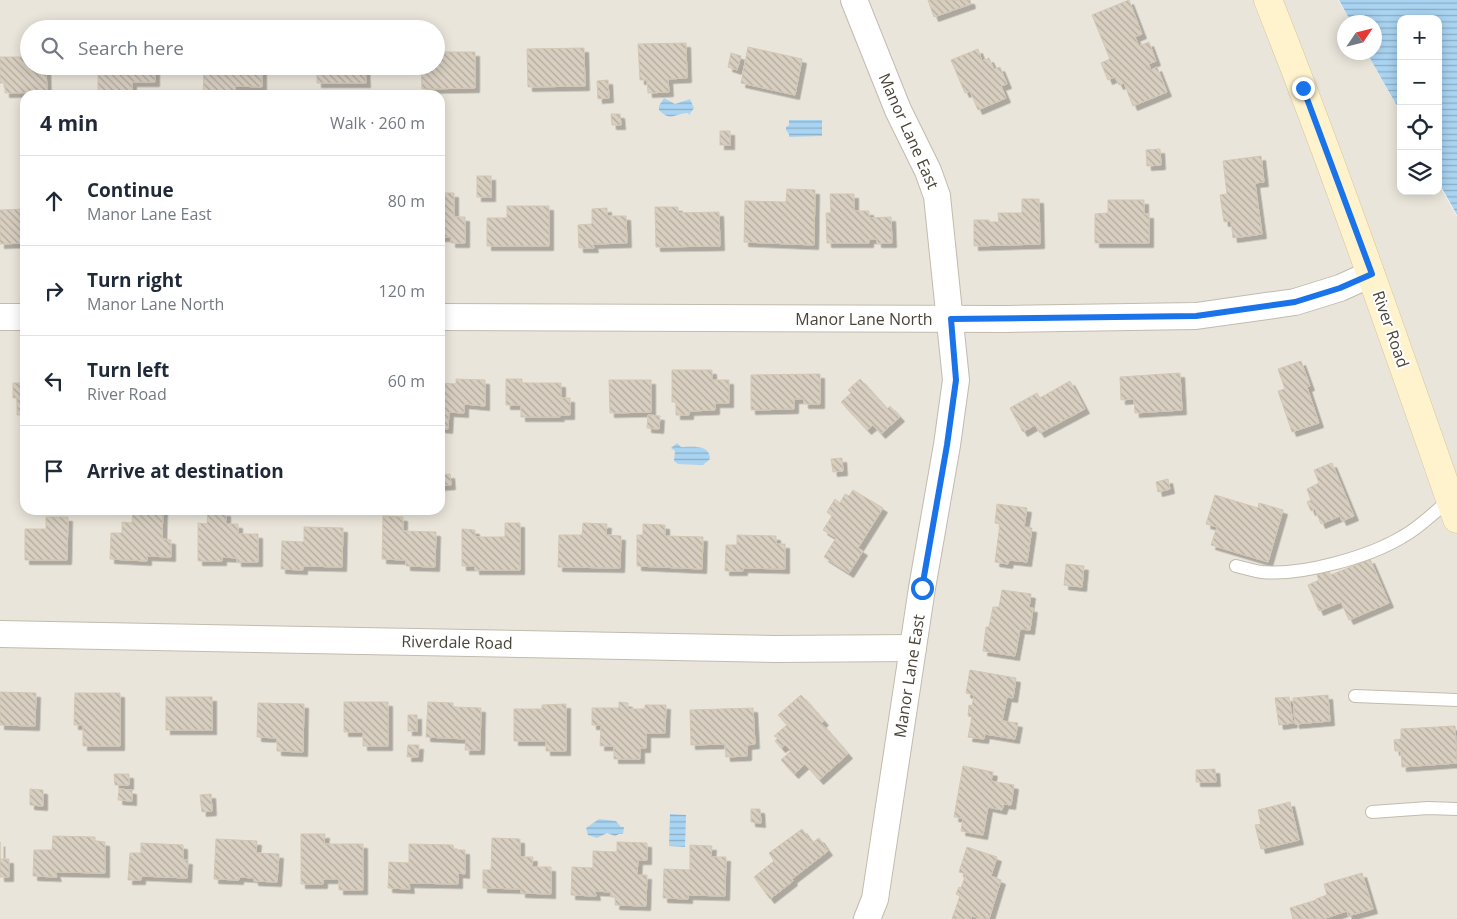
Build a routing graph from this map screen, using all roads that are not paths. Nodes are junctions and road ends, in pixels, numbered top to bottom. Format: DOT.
graph roads {
  1 [pos="854,0"];
  2 [pos="1268,0"];
  3 [pos="1372,274"];
  4 [pos="0,317"];
  5 [pos="20,317"];
  6 [pos="445,317"];
  7 [pos="951,319"];
  8 [pos="1454,509"];
  9 [pos="1236,566"];
  10 [pos="0,634"];
  11 [pos="913,648"];
  12 [pos="1355,696"];
  13 [pos="1457,700"];
  14 [pos="1457,809"];
  15 [pos="1372,812"];
  16 [pos="867,919"];
  1 -- 7 [label="street, Manor Lane East"];
  2 -- 3 [label="main road, River Road"];
  3 -- 7 [label="street, Manor Lane North"];
  3 -- 8 [label="main road, River Road"];
  4 -- 5 [label="street"];
  6 -- 7 [label="street, Manor Lane North"];
  7 -- 11 [label="street, Manor Lane East"];
  8 -- 9 [label="lane"];
  10 -- 11 [label="street, Riverdale Road"];
  11 -- 16 [label="street, Manor Lane East"];
  12 -- 13 [label="lane"];
  14 -- 15 [label="lane"];
}
